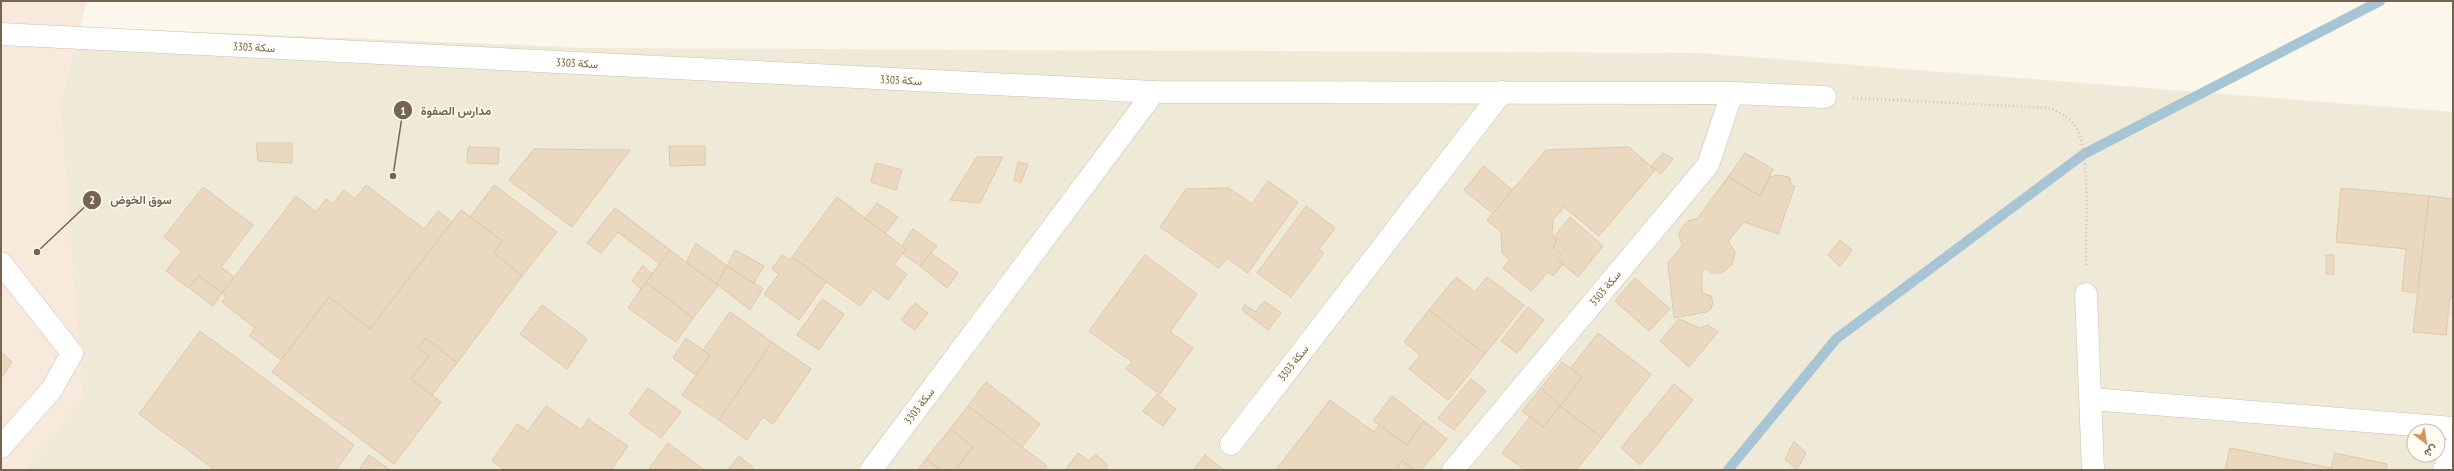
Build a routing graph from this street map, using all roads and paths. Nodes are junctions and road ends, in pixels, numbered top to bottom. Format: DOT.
graph roads {
  1 [pos="1,34"];
  2 [pos="1154,92"];
  3 [pos="1502,92"];
  4 [pos="1732,93"];
  5 [pos="1825,97"];
  6 [pos="1,262"];
  7 [pos="2086,294"];
  8 [pos="2090,399"];
  9 [pos="2453,428"];
  10 [pos="1231,444"];
  11 [pos="1,447"];
  12 [pos="2453,448"];
  13 [pos="871,470"];
  14 [pos="1453,470"];
  15 [pos="2094,470"];
  16 [pos="2444,470"];
  1 -- 2 [label="street, سكة 3303"];
  2 -- 3 [label="street, سكة 3303"];
  2 -- 13 [label="street, سكة 3303"];
  3 -- 4 [label="street, سكة 3303"];
  3 -- 10 [label="street, سكة 3303"];
  4 -- 5 [label="street, سكة 3303"];
  4 -- 14 [label="street, سكة 3303"];
  5 -- 7 [label="path"];
  6 -- 11 [label="street"];
  7 -- 8 [label="street"];
  8 -- 9 [label="street"];
  8 -- 15 [label="street"];
  12 -- 16 [label="street"];
}
